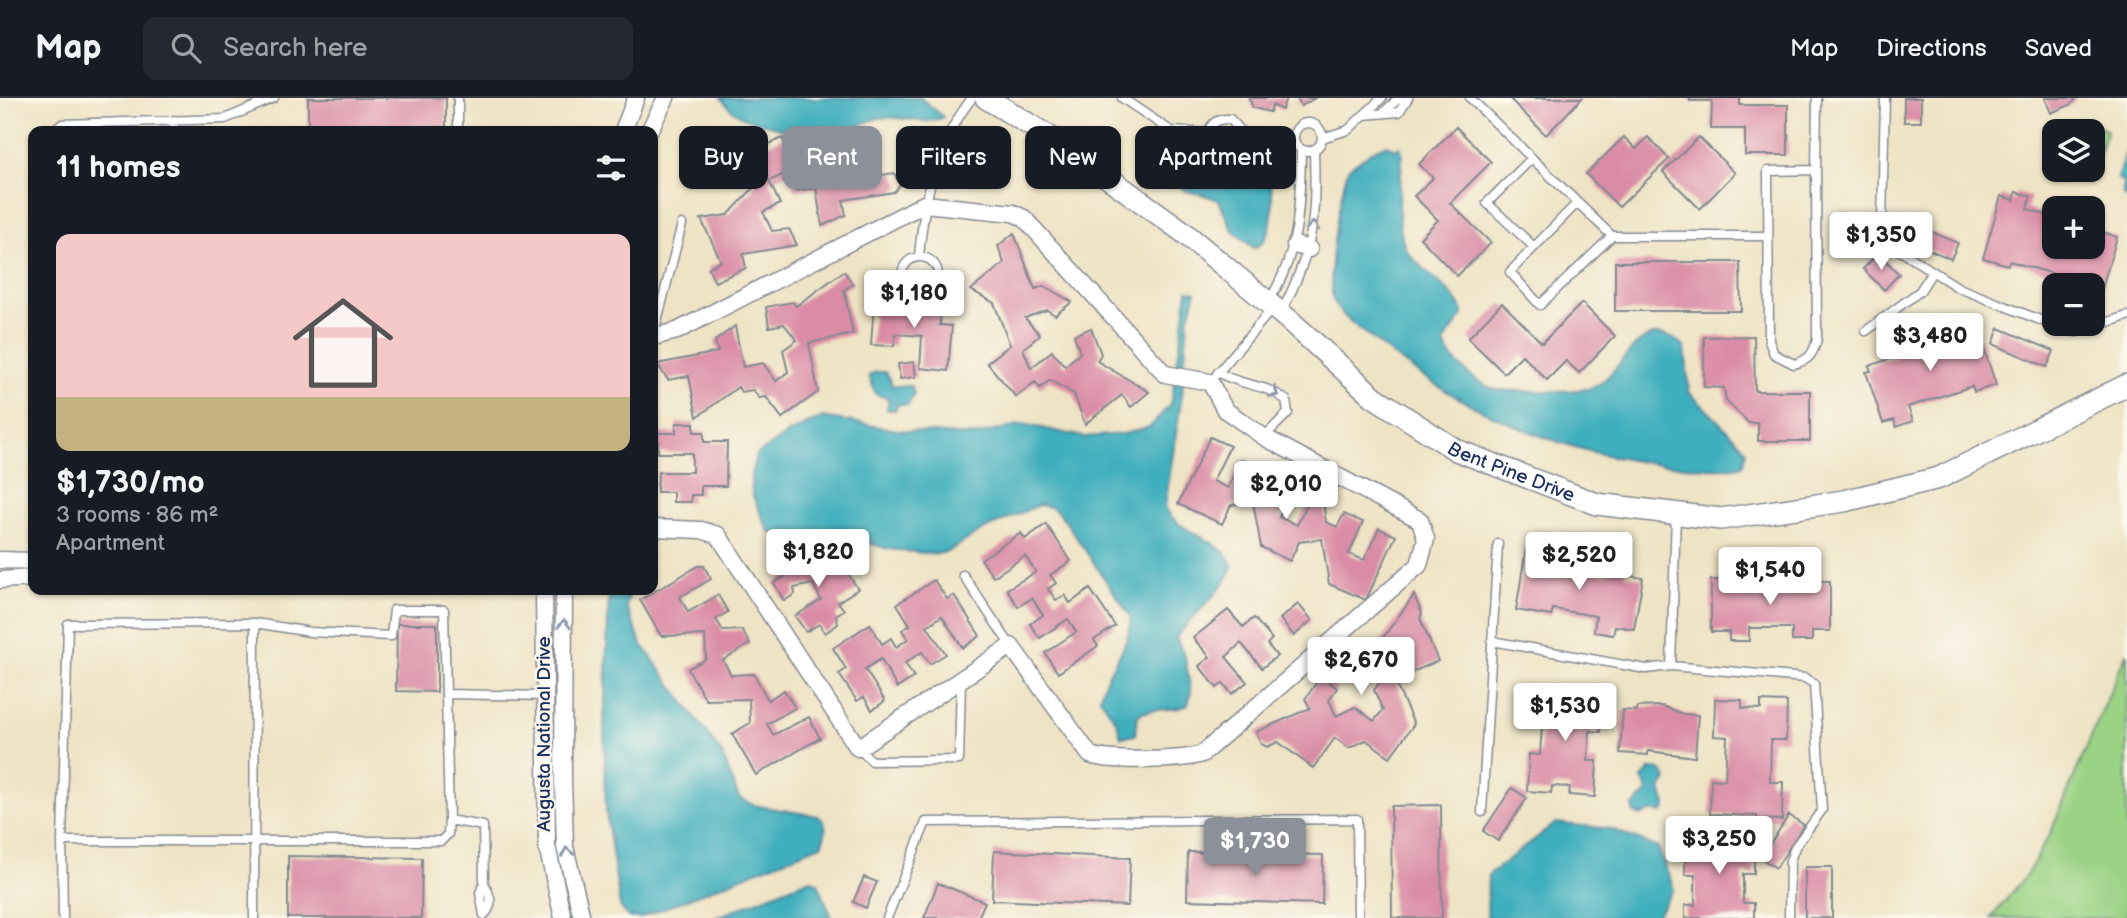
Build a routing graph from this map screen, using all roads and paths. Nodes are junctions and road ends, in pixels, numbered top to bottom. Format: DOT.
graph roads {
  1 [pos="274,98"];
  2 [pos="458,98"];
  3 [pos="636,98"];
  4 [pos="666,98"];
  5 [pos="972,98"];
  6 [pos="986,98"];
  7 [pos="1122,98"];
  8 [pos="1382,98"];
  9 [pos="1399,98"];
  10 [pos="1408,98"];
  11 [pos="1817,98"];
  12 [pos="1885,98"];
  13 [pos="1474,99"];
  14 [pos="1383,113"];
  15 [pos="1364,115"];
  16 [pos="174,120"];
  17 [pos="60,126"];
  18 [pos="174,126"];
  19 [pos="458,126"];
  20 [pos="625,126"];
  21 [pos="652,126"];
  22 [pos="1166,126"];
  23 [pos="1211,126"];
  24 [pos="1238,126"];
  25 [pos="1296,131"];
  26 [pos="1322,138"];
  27 [pos="1296,142"];
  28 [pos="1301,150"];
  29 [pos="1314,150"];
  30 [pos="1532,158"];
  31 [pos="1816,170"];
  32 [pos="1577,202"];
  33 [pos="924,204"];
  34 [pos="682,224"];
  35 [pos="1612,236"];
  36 [pos="1768,236"];
  37 [pos="1302,247"];
  38 [pos="1534,247"];
  39 [pos="919,257"];
  40 [pos="1932,272"];
  41 [pos="1274,307"];
  42 [pos="2127,316"];
  43 [pos="658,318"];
  44 [pos="1866,331"];
  45 [pos="658,336"];
  46 [pos="1207,378"];
  47 [pos="2127,385"];
  48 [pos="1264,437"];
  49 [pos="1676,514"];
  50 [pos="658,528"];
  51 [pos="1498,544"];
  52 [pos="0,560"];
  53 [pos="28,561"];
  54 [pos="963,575"];
  55 [pos="28,579"];
  56 [pos="0,580"];
  57 [pos="544,595"];
  58 [pos="564,595"];
  59 [pos="255,623"];
  60 [pos="1492,641"];
  61 [pos="1012,646"];
  62 [pos="1671,666"];
  63 [pos="961,681"];
  64 [pos="446,694"];
  65 [pos="546,696"];
  66 [pos="563,696"];
  67 [pos="858,748"];
  68 [pos="1482,812"];
  69 [pos="449,820"];
  70 [pos="62,841"];
  71 [pos="255,842"];
  72 [pos="484,917"];
  73 [pos="63,918"];
  74 [pos="254,918"];
  75 [pos="563,918"];
  76 [pos="582,918"];
  77 [pos="887,918"];
  78 [pos="1357,918"];
  79 [pos="1789,918"];
  1 -- 16 [label="lane"];
  2 -- 19 [label="lane"];
  3 -- 20 [label="street"];
  4 -- 21 [label="street"];
  5 -- 33 [label="lane"];
  6 -- 41 [label="street, Bent Pine Drive"];
  7 -- 22 [label="lane"];
  8 -- 15 [label="lane"];
  9 -- 14 [label="lane"];
  10 -- 14 [label="lane"];
  11 -- 31 [label="lane"];
  12 -- 40 [label="lane"];
  13 -- 30 [label="lane"];
  14 -- 15 [label="lane"];
  15 -- 26 [label="lane"];
  16 -- 17 [label="lane"];
  16 -- 18 [label="lane"];
  23 -- 24 [label="lane"];
  25 -- 26 [label="lane"];
  26 -- 29 [label="lane"];
  27 -- 28 [label="lane"];
  28 -- 29 [label="lane"];
  28 -- 37 [label="lane"];
  37 -- 29 [label="lane, one-way"];
  30 -- 32 [label="lane"];
  30 -- 38 [label="lane"];
  31 -- 36 [label="lane"];
  31 -- 36 [label="lane"];
  32 -- 35 [label="lane"];
  32 -- 38 [label="lane"];
  33 -- 39 [label="lane"];
  33 -- 45 [label="street"];
  33 -- 46 [label="street"];
  34 -- 43 [label="lane"];
  35 -- 36 [label="lane"];
  35 -- 38 [label="lane"];
  37 -- 41 [label="lane"];
  37 -- 41 [label="lane"];
  39 -- 39 [label="lane"];
  40 -- 42 [label="lane"];
  40 -- 44 [label="lane"];
  41 -- 46 [label="lane"];
  41 -- 49 [label="street, Bent Pine Drive"];
  46 -- 48 [label="street"];
  46 -- 48 [label="lane, one-way"];
  47 -- 49 [label="street, Bent Pine Drive"];
  48 -- 61 [label="street"];
  49 -- 62 [label="lane"];
  50 -- 67 [label="street"];
  51 -- 60 [label="lane"];
  52 -- 53 [label="street"];
  54 -- 61 [label="lane"];
  55 -- 56 [label="street"];
  57 -- 65 [label="street, Augusta National Drive"];
  66 -- 58 [label="street, Augusta National Drive, one-way"];
  59 -- 64 [label="lane"];
  59 -- 70 [label="lane"];
  59 -- 71 [label="lane"];
  60 -- 62 [label="lane"];
  60 -- 68 [label="lane"];
  61 -- 63 [label="street"];
  62 -- 79 [label="lane"];
  63 -- 67 [label="street"];
  63 -- 67 [label="lane"];
  64 -- 65 [label="lane"];
  64 -- 69 [label="lane"];
  65 -- 66 [label="lane"];
  65 -- 75 [label="street, Augusta National Drive"];
  76 -- 66 [label="street, Augusta National Drive, one-way"];
  69 -- 71 [label="lane"];
  69 -- 72 [label="lane"];
  70 -- 71 [label="lane"];
  70 -- 73 [label="lane"];
  71 -- 74 [label="lane"];
  77 -- 78 [label="lane"];
}
